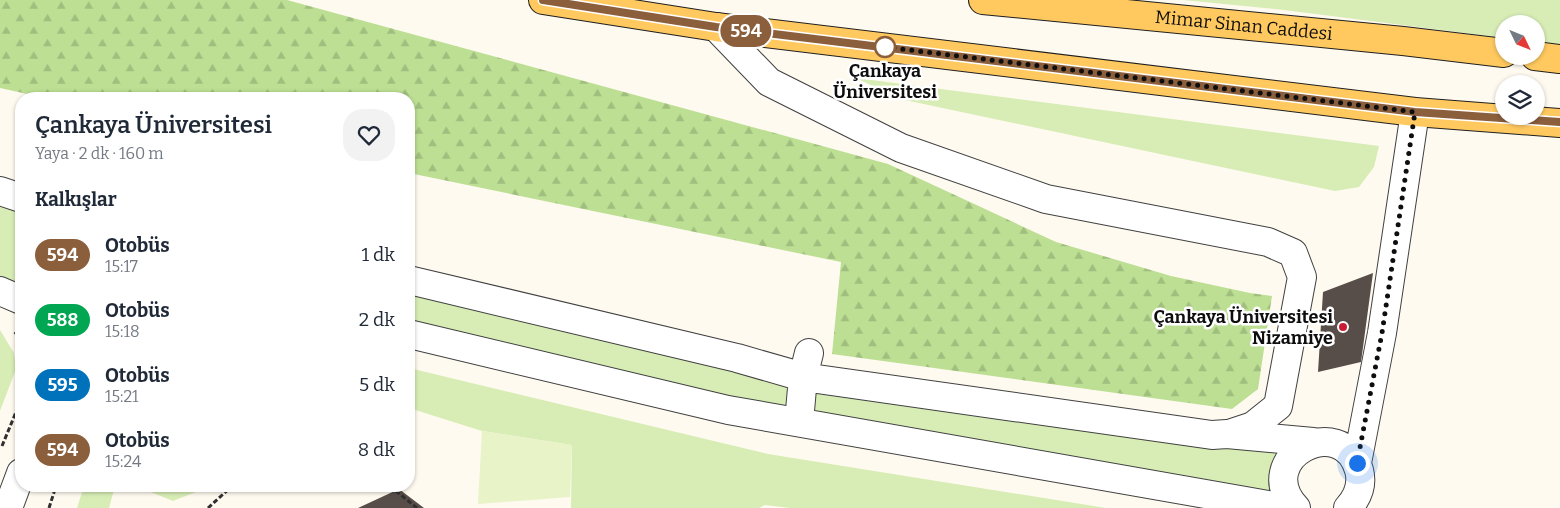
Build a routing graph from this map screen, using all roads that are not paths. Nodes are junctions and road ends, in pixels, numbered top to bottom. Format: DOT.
graph roads {
  1 [pos="543,0"];
  2 [pos="984,0"];
  3 [pos="716,27"];
  4 [pos="1495,52"];
  5 [pos="1545,57"];
  6 [pos="1560,59"];
  7 [pos="1415,112"];
  8 [pos="1560,122"];
  9 [pos="0,191"];
  10 [pos="15,196"];
  11 [pos="415,281"];
  12 [pos="0,291"];
  13 [pos="15,297"];
  14 [pos="415,335"];
  15 [pos="806,365"];
  16 [pos="799,422"];
  17 [pos="1227,434"];
  18 [pos="1313,442"];
  19 [pos="1357,463"];
  20 [pos="15,489"];
  21 [pos="8,508"];
  22 [pos="1285,508"];
  23 [pos="1296,508"];
  24 [pos="1348,508"];
  1 -- 3 [label="main road"];
  2 -- 4 [label="main road, Mimar Sinan Caddesi"];
  3 -- 7 [label="main road"];
  3 -- 17 [label="street"];
  5 -- 6 [label="main road"];
  7 -- 8 [label="main road"];
  7 -- 19 [label="street"];
  9 -- 10 [label="street"];
  11 -- 15 [label="street"];
  12 -- 13 [label="street"];
  14 -- 16 [label="street"];
  15 -- 16 [label="street"];
  15 -- 17 [label="street"];
  16 -- 22 [label="street"];
  17 -- 18 [label="street"];
  18 -- 19 [label="street"];
  18 -- 23 [label="street"];
  19 -- 24 [label="street"];
  20 -- 21 [label="street"];
}
